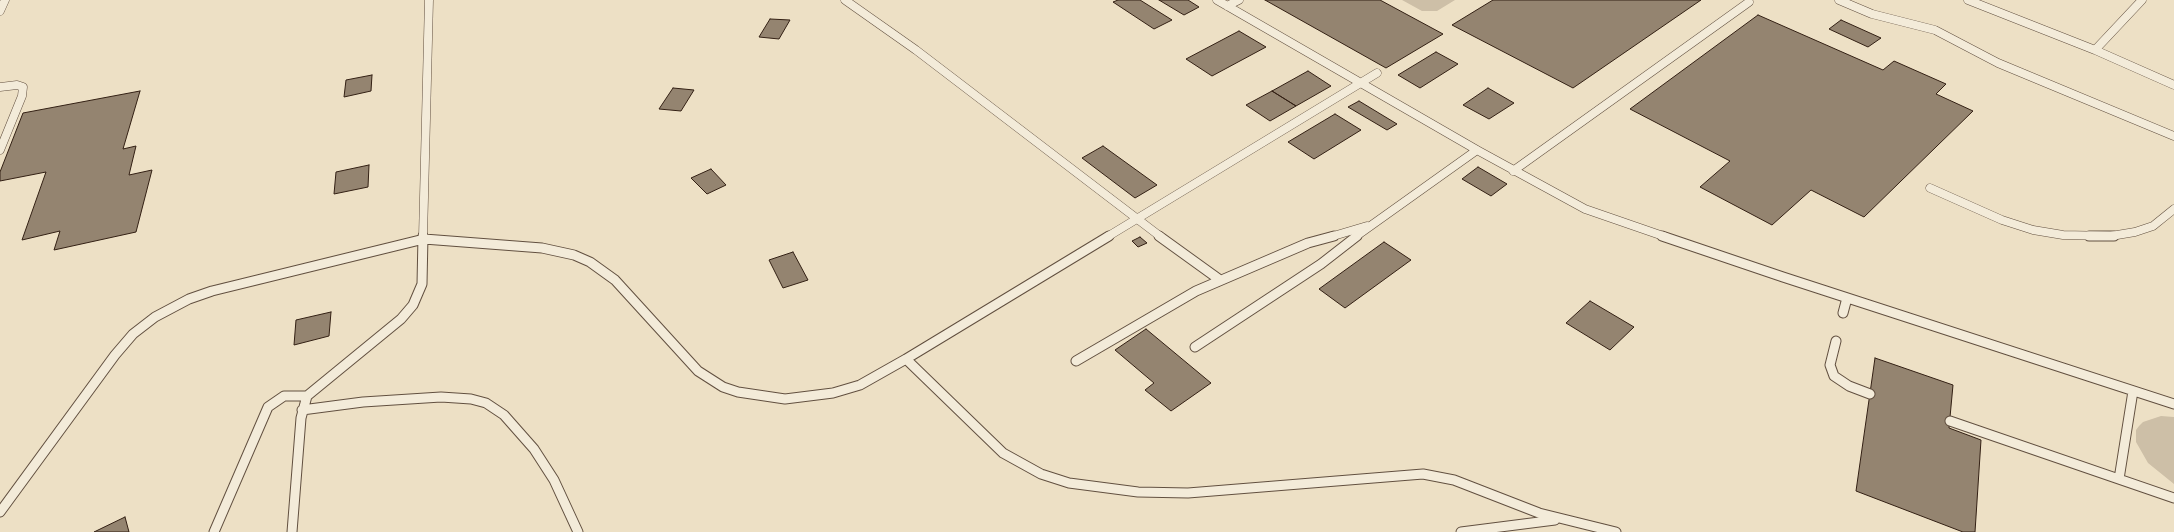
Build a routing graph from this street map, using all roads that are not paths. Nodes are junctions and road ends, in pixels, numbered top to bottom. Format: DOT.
graph roads {
  1 [pos="5,0"];
  2 [pos="429,0"];
  3 [pos="845,0"];
  4 [pos="1217,0"];
  5 [pos="1239,0"];
  6 [pos="1838,0"];
  7 [pos="1968,0"];
  8 [pos="2142,0"];
  9 [pos="1749,2"];
  10 [pos="1227,6"];
  11 [pos="0,10"];
  12 [pos="2095,50"];
  13 [pos="1377,73"];
  14 [pos="1359,83"];
  15 [pos="2174,85"];
  16 [pos="0,87"];
  17 [pos="2174,136"];
  18 [pos="0,150"];
  19 [pos="1477,150"];
  20 [pos="1513,171"];
  21 [pos="1930,188"];
  22 [pos="2174,209"];
  23 [pos="1135,218"];
  24 [pos="1369,226"];
  25 [pos="424,239"];
  26 [pos="1220,280"];
  27 [pos="1847,298"];
  28 [pos="1843,313"];
  29 [pos="1836,341"];
  30 [pos="1195,347"];
  31 [pos="906,359"];
  32 [pos="1076,361"];
  33 [pos="2133,391"];
  34 [pos="1870,394"];
  35 [pos="307,396"];
  36 [pos="2174,404"];
  37 [pos="302,410"];
  38 [pos="1950,421"];
  39 [pos="2119,479"];
  40 [pos="2174,498"];
  41 [pos="0,512"];
  42 [pos="1561,519"];
  43 [pos="214,532"];
  44 [pos="292,532"];
  45 [pos="578,532"];
  46 [pos="1461,532"];
  47 [pos="1616,532"];
  1 -- 11 [label="lane"];
  2 -- 25 [label="lane"];
  3 -- 23 [label="lane"];
  4 -- 10 [label="lane"];
  5 -- 10 [label="lane"];
  6 -- 17 [label="lane"];
  7 -- 12 [label="lane"];
  8 -- 12 [label="lane"];
  9 -- 20 [label="lane"];
  10 -- 14 [label="lane"];
  12 -- 15 [label="lane"];
  13 -- 14 [label="lane"];
  14 -- 19 [label="lane"];
  14 -- 23 [label="lane"];
  16 -- 18 [label="lane"];
  19 -- 20 [label="lane"];
  19 -- 24 [label="lane"];
  20 -- 27 [label="lane"];
  21 -- 22 [label="lane"];
  23 -- 26 [label="lane"];
  23 -- 31 [label="lane"];
  24 -- 26 [label="lane"];
  24 -- 30 [label="lane"];
  25 -- 31 [label="lane"];
  25 -- 35 [label="lane"];
  25 -- 41 [label="lane"];
  26 -- 32 [label="lane"];
  27 -- 28 [label="lane"];
  27 -- 33 [label="lane"];
  29 -- 34 [label="lane"];
  31 -- 42 [label="lane"];
  33 -- 36 [label="lane"];
  33 -- 39 [label="lane"];
  35 -- 37 [label="lane"];
  35 -- 43 [label="lane"];
  37 -- 44 [label="lane"];
  37 -- 45 [label="lane"];
  38 -- 39 [label="lane"];
  39 -- 40 [label="lane"];
  42 -- 46 [label="lane"];
  42 -- 47 [label="lane"];
}
